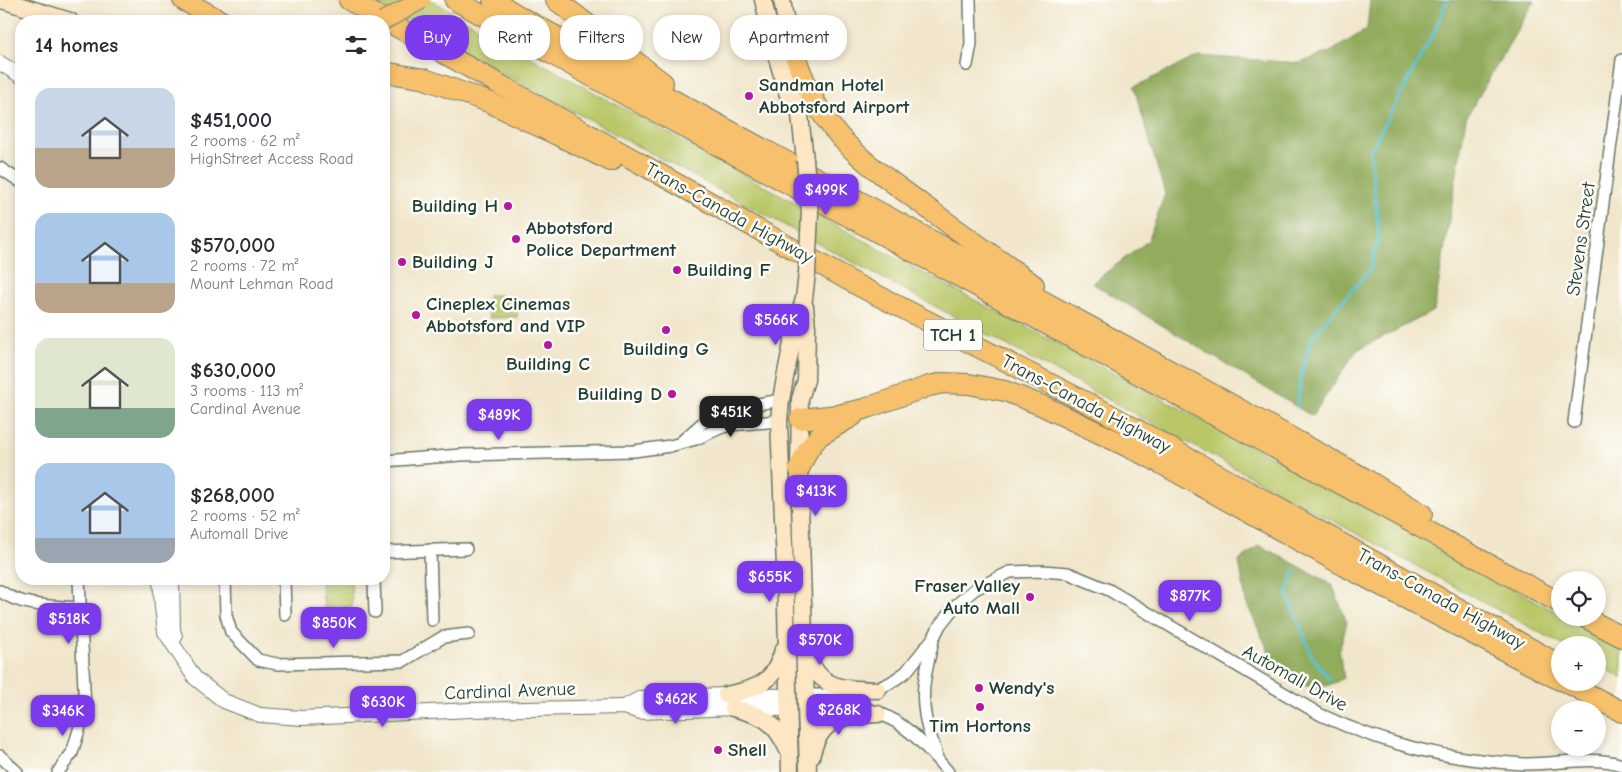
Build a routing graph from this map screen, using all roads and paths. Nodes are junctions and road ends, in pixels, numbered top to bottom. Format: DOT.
graph roads {
  1 [pos="2,0"];
  2 [pos="183,0"];
  3 [pos="349,0"];
  4 [pos="421,0"];
  5 [pos="455,0"];
  6 [pos="493,0"];
  7 [pos="556,0"];
  8 [pos="763,0"];
  9 [pos="782,0"];
  10 [pos="970,0"];
  11 [pos="51,15"];
  12 [pos="210,15"];
  13 [pos="376,15"];
  14 [pos="785,15"];
  15 [pos="390,17"];
  16 [pos="390,23"];
  17 [pos="792,60"];
  18 [pos="797,60"];
  19 [pos="1622,60"];
  20 [pos="0,63"];
  21 [pos="966,65"];
  22 [pos="15,72"];
  23 [pos="390,73"];
  24 [pos="727,130"];
  25 [pos="802,140"];
  26 [pos="0,168"];
  27 [pos="15,178"];
  28 [pos="859,286"];
  29 [pos="804,299"];
  30 [pos="1098,332"];
  31 [pos="800,399"];
  32 [pos="781,400"];
  33 [pos="864,409"];
  34 [pos="800,419"];
  35 [pos="780,421"];
  36 [pos="1574,422"];
  37 [pos="681,442"];
  38 [pos="390,461"];
  39 [pos="799,469"];
  40 [pos="466,549"];
  41 [pos="430,550"];
  42 [pos="390,552"];
  43 [pos="79,585"];
  44 [pos="160,585"];
  45 [pos="172,585"];
  46 [pos="225,585"];
  47 [pos="284,585"];
  48 [pos="374,585"];
  49 [pos="0,590"];
  50 [pos="1551,592"];
  51 [pos="1551,598"];
  52 [pos="80,608"];
  53 [pos="375,612"];
  54 [pos="286,615"];
  55 [pos="432,620"];
  56 [pos="1602,626"];
  57 [pos="1606,626"];
  58 [pos="469,634"];
  59 [pos="1622,636"];
  60 [pos="934,637"];
  61 [pos="786,639"];
  62 [pos="803,639"];
  63 [pos="179,655"];
  64 [pos="1551,660"];
  65 [pos="1551,675"];
  66 [pos="878,690"];
  67 [pos="1606,690"];
  68 [pos="1583,691"];
  69 [pos="1622,699"];
  70 [pos="730,702"];
  71 [pos="787,702"];
  72 [pos="806,702"];
  73 [pos="1622,712"];
  74 [pos="878,714"];
  75 [pos="789,752"];
  76 [pos="0,756"];
  77 [pos="938,760"];
  78 [pos="1622,765"];
  79 [pos="808,771"];
  80 [pos="17,772"];
  81 [pos="58,772"];
  82 [pos="790,772"];
  83 [pos="948,772"];
  1 -- 11 [label="main road"];
  2 -- 12 [label="highway"];
  3 -- 13 [label="highway, Trans-Canada Highway / TCH 1"];
  4 -- 15 [label="main road, bridge"];
  5 -- 51 [label="highway, TCH 1"];
  6 -- 24 [label="highway"];
  7 -- 24 [label="highway"];
  8 -- 25 [label="main road"];
  9 -- 14 [label="main road"];
  10 -- 21 [label="street"];
  16 -- 28 [label="highway, Trans-Canada Highway / TCH 1"];
  17 -- 25 [label="main road"];
  18 -- 30 [label="highway"];
  19 -- 36 [label="street, Stevens Street"];
  20 -- 22 [label="street"];
  23 -- 28 [label="highway"];
  24 -- 30 [label="highway"];
  25 -- 29 [label="main road, bridge"];
  26 -- 27 [label="street"];
  28 -- 64 [label="highway, Trans-Canada Highway / TCH 1"];
  29 -- 31 [label="main road"];
  29 -- 32 [label="main road"];
  30 -- 50 [label="highway"];
  31 -- 32 [label="main road"];
  31 -- 34 [label="main road"];
  32 -- 35 [label="main road"];
  32 -- 37 [label="street"];
  33 -- 34 [label="highway"];
  33 -- 39 [label="highway"];
  33 -- 65 [label="highway"];
  34 -- 35 [label="main road"];
  34 -- 39 [label="main road"];
  35 -- 37 [label="street"];
  35 -- 61 [label="main road"];
  37 -- 38 [label="street"];
  39 -- 62 [label="main road"];
  40 -- 41 [label="street"];
  41 -- 42 [label="street"];
  41 -- 55 [label="street"];
  43 -- 52 [label="street"];
  44 -- 63 [label="street, Cardinal Avenue"];
  45 -- 63 [label="street, Cardinal Avenue"];
  46 -- 58 [label="street"];
  47 -- 54 [label="street"];
  48 -- 53 [label="street"];
  49 -- 52 [label="street"];
  52 -- 81 [label="street"];
  56 -- 59 [label="highway"];
  57 -- 59 [label="highway"];
  60 -- 66 [label="street, Automall Drive"];
  60 -- 77 [label="street, Automall Drive"];
  60 -- 78 [label="street, Automall Drive"];
  61 -- 70 [label="main road"];
  61 -- 71 [label="main road"];
  62 -- 66 [label="main road"];
  62 -- 72 [label="main road"];
  63 -- 70 [label="street, Cardinal Avenue"];
  66 -- 72 [label="street, Automall Drive"];
  67 -- 69 [label="highway"];
  68 -- 73 [label="highway"];
  70 -- 71 [label="street, Cardinal Avenue"];
  70 -- 75 [label="main road"];
  71 -- 72 [label="main road"];
  71 -- 75 [label="main road"];
  72 -- 74 [label="street, Automall Drive"];
  72 -- 79 [label="main road"];
  74 -- 77 [label="street, Automall Drive"];
  74 -- 79 [label="main road"];
  75 -- 82 [label="main road"];
  76 -- 80 [label="street"];
  77 -- 83 [label="street, Automall Drive"];
}
